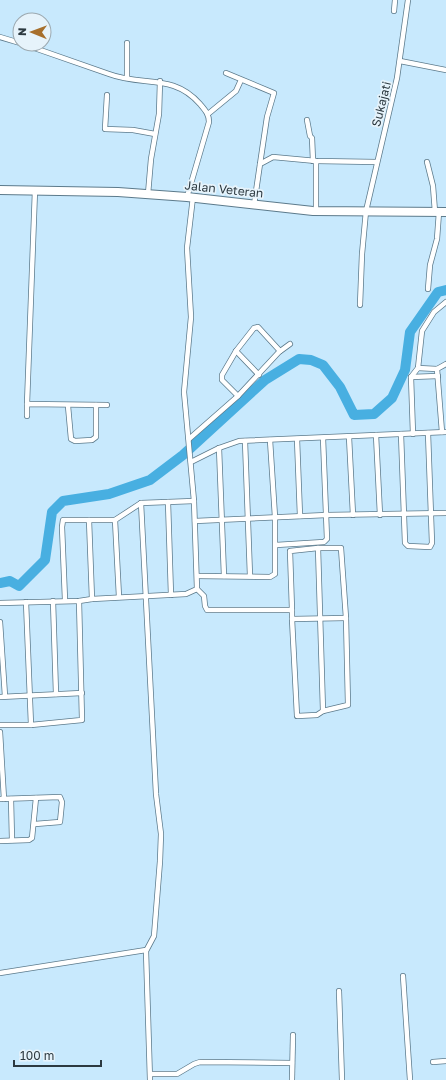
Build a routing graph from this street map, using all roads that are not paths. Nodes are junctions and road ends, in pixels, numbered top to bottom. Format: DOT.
graph roads {
  1 [pos="395,0"];
  2 [pos="408,0"];
  3 [pos="394,11"];
  4 [pos="0,37"];
  5 [pos="12,41"];
  6 [pos="127,42"];
  7 [pos="46,52"];
  8 [pos="400,61"];
  9 [pos="446,70"];
  10 [pos="226,73"];
  11 [pos="127,78"];
  12 [pos="241,80"];
  13 [pos="160,82"];
  14 [pos="107,95"];
  15 [pos="208,114"];
  16 [pos="306,120"];
  17 [pos="155,134"];
  18 [pos="315,161"];
  19 [pos="377,162"];
  20 [pos="427,162"];
  21 [pos="260,164"];
  22 [pos="0,190"];
  23 [pos="35,190"];
  24 [pos="148,194"];
  25 [pos="190,197"];
  26 [pos="254,205"];
  27 [pos="316,211"];
  28 [pos="366,212"];
  29 [pos="440,212"];
  30 [pos="428,289"];
  31 [pos="446,302"];
  32 [pos="360,305"];
  33 [pos="290,344"];
  34 [pos="236,351"];
  35 [pos="280,351"];
  36 [pos="446,364"];
  37 [pos="418,368"];
  38 [pos="437,369"];
  39 [pos="259,375"];
  40 [pos="438,376"];
  41 [pos="411,377"];
  42 [pos="238,396"];
  43 [pos="27,404"];
  44 [pos="96,405"];
  45 [pos="107,405"];
  46 [pos="68,406"];
  47 [pos="27,416"];
  48 [pos="444,432"];
  49 [pos="428,433"];
  50 [pos="401,434"];
  51 [pos="413,434"];
  52 [pos="376,435"];
  53 [pos="323,438"];
  54 [pos="349,438"];
  55 [pos="297,439"];
  56 [pos="189,440"];
  57 [pos="270,440"];
  58 [pos="245,441"];
  59 [pos="219,448"];
  60 [pos="191,460"];
  61 [pos="194,501"];
  62 [pos="168,502"];
  63 [pos="141,503"];
  64 [pos="446,513"];
  65 [pos="404,514"];
  66 [pos="432,514"];
  67 [pos="327,515"];
  68 [pos="353,515"];
  69 [pos="380,515"];
  70 [pos="300,516"];
  71 [pos="275,517"];
  72 [pos="249,518"];
  73 [pos="89,520"];
  74 [pos="115,520"];
  75 [pos="223,520"];
  76 [pos="195,521"];
  77 [pos="276,545"];
  78 [pos="318,548"];
  79 [pos="198,576"];
  80 [pos="224,576"];
  81 [pos="250,576"];
  82 [pos="197,589"];
  83 [pos="171,595"];
  84 [pos="145,596"];
  85 [pos="119,597"];
  86 [pos="92,599"];
  87 [pos="65,600"];
  88 [pos="53,601"];
  89 [pos="79,601"];
  90 [pos="26,602"];
  91 [pos="0,603"];
  92 [pos="292,610"];
  93 [pos="319,618"];
  94 [pos="346,618"];
  95 [pos="292,619"];
  96 [pos="0,622"];
  97 [pos="82,693"];
  98 [pos="56,694"];
  99 [pos="30,695"];
  100 [pos="2,697"];
  101 [pos="323,710"];
  102 [pos="0,725"];
  103 [pos="31,725"];
  104 [pos="0,732"];
  105 [pos="36,798"];
  106 [pos="2,799"];
  107 [pos="11,799"];
  108 [pos="35,824"];
  109 [pos="12,840"];
  110 [pos="0,841"];
  111 [pos="146,952"];
  112 [pos="0,973"];
  113 [pos="403,976"];
  114 [pos="339,991"];
  115 [pos="293,1035"];
  116 [pos="446,1061"];
  117 [pos="433,1062"];
  118 [pos="292,1063"];
  119 [pos="151,1074"];
  120 [pos="150,1080"];
  121 [pos="292,1080"];
  122 [pos="342,1080"];
  123 [pos="410,1080"];
  1 -- 3 [label="street"];
  2 -- 8 [label="street, Sukajati"];
  4 -- 5 [label="street"];
  6 -- 11 [label="street"];
  7 -- 11 [label="street"];
  8 -- 9 [label="street"];
  8 -- 19 [label="street, Sukajati"];
  10 -- 12 [label="street"];
  11 -- 13 [label="street"];
  12 -- 15 [label="street"];
  12 -- 21 [label="street"];
  13 -- 15 [label="street"];
  13 -- 17 [label="street"];
  14 -- 17 [label="street"];
  15 -- 25 [label="street"];
  16 -- 18 [label="street"];
  17 -- 24 [label="street"];
  18 -- 19 [label="street"];
  18 -- 21 [label="street"];
  18 -- 27 [label="street"];
  19 -- 28 [label="street, Sukajati"];
  20 -- 29 [label="street"];
  21 -- 26 [label="street"];
  22 -- 23 [label="highway, Jalan Veteran"];
  23 -- 24 [label="highway, Jalan Veteran"];
  23 -- 43 [label="street"];
  24 -- 25 [label="highway, Jalan Veteran"];
  25 -- 26 [label="highway, Jalan Veteran"];
  25 -- 56 [label="street"];
  26 -- 27 [label="highway, Jalan Veteran"];
  27 -- 28 [label="highway, Jalan Veteran"];
  28 -- 29 [label="highway, Jalan Veteran"];
  28 -- 32 [label="street, Sukajati"];
  29 -- 30 [label="street"];
  31 -- 37 [label="street"];
  33 -- 35 [label="street"];
  34 -- 35 [label="street"];
  34 -- 39 [label="street"];
  34 -- 42 [label="street"];
  35 -- 39 [label="street"];
  36 -- 38 [label="street"];
  37 -- 38 [label="street"];
  37 -- 41 [label="street"];
  38 -- 40 [label="street"];
  39 -- 42 [label="street"];
  40 -- 41 [label="street"];
  40 -- 48 [label="street"];
  41 -- 51 [label="street"];
  42 -- 56 [label="street"];
  43 -- 46 [label="street"];
  43 -- 47 [label="street"];
  44 -- 45 [label="street"];
  44 -- 46 [label="street"];
  44 -- 46 [label="street"];
  48 -- 49 [label="street"];
  49 -- 51 [label="street"];
  49 -- 66 [label="street"];
  50 -- 51 [label="street"];
  50 -- 52 [label="street"];
  50 -- 65 [label="street"];
  52 -- 54 [label="street"];
  52 -- 69 [label="street"];
  53 -- 54 [label="street"];
  53 -- 55 [label="street"];
  53 -- 67 [label="street"];
  54 -- 68 [label="street"];
  55 -- 57 [label="street"];
  55 -- 70 [label="street"];
  56 -- 60 [label="street"];
  57 -- 58 [label="street"];
  57 -- 71 [label="street"];
  58 -- 59 [label="street"];
  58 -- 72 [label="street"];
  59 -- 60 [label="street"];
  59 -- 75 [label="street"];
  60 -- 61 [label="street"];
  61 -- 62 [label="street"];
  61 -- 76 [label="street"];
  62 -- 63 [label="street"];
  62 -- 83 [label="street"];
  63 -- 74 [label="street"];
  63 -- 84 [label="street"];
  64 -- 66 [label="street"];
  65 -- 66 [label="street"];
  65 -- 66 [label="street"];
  65 -- 69 [label="street"];
  67 -- 68 [label="street"];
  67 -- 70 [label="street"];
  67 -- 77 [label="street"];
  68 -- 69 [label="street"];
  70 -- 71 [label="street"];
  71 -- 72 [label="street"];
  71 -- 77 [label="street"];
  72 -- 75 [label="street"];
  72 -- 81 [label="street"];
  73 -- 74 [label="street"];
  73 -- 86 [label="street"];
  73 -- 87 [label="street"];
  74 -- 85 [label="street"];
  75 -- 76 [label="street"];
  75 -- 80 [label="street"];
  76 -- 79 [label="street"];
  77 -- 81 [label="street"];
  78 -- 92 [label="street"];
  78 -- 93 [label="street"];
  78 -- 94 [label="street"];
  79 -- 80 [label="street"];
  79 -- 82 [label="street"];
  80 -- 81 [label="street"];
  82 -- 83 [label="street"];
  82 -- 92 [label="street"];
  83 -- 84 [label="street"];
  84 -- 85 [label="street"];
  84 -- 111 [label="street"];
  85 -- 86 [label="street"];
  86 -- 89 [label="street"];
  87 -- 88 [label="street"];
  87 -- 89 [label="street"];
  88 -- 90 [label="street"];
  88 -- 98 [label="street"];
  89 -- 97 [label="street"];
  90 -- 91 [label="street"];
  90 -- 99 [label="street"];
  92 -- 95 [label="street"];
  93 -- 94 [label="street"];
  93 -- 95 [label="street"];
  93 -- 101 [label="street"];
  94 -- 101 [label="street"];
  95 -- 101 [label="street"];
  96 -- 100 [label="street"];
  97 -- 98 [label="street"];
  97 -- 103 [label="street"];
  98 -- 99 [label="street"];
  99 -- 100 [label="street"];
  99 -- 103 [label="street"];
  102 -- 103 [label="street"];
  104 -- 106 [label="street"];
  105 -- 107 [label="street"];
  105 -- 108 [label="street"];
  105 -- 108 [label="street"];
  106 -- 107 [label="street"];
  107 -- 109 [label="street"];
  108 -- 109 [label="street"];
  109 -- 110 [label="street"];
  111 -- 112 [label="street"];
  111 -- 119 [label="street"];
  113 -- 123 [label="street"];
  114 -- 122 [label="street"];
  115 -- 118 [label="street"];
  116 -- 117 [label="street"];
  118 -- 119 [label="street"];
  118 -- 121 [label="street"];
  119 -- 120 [label="street"];
}
